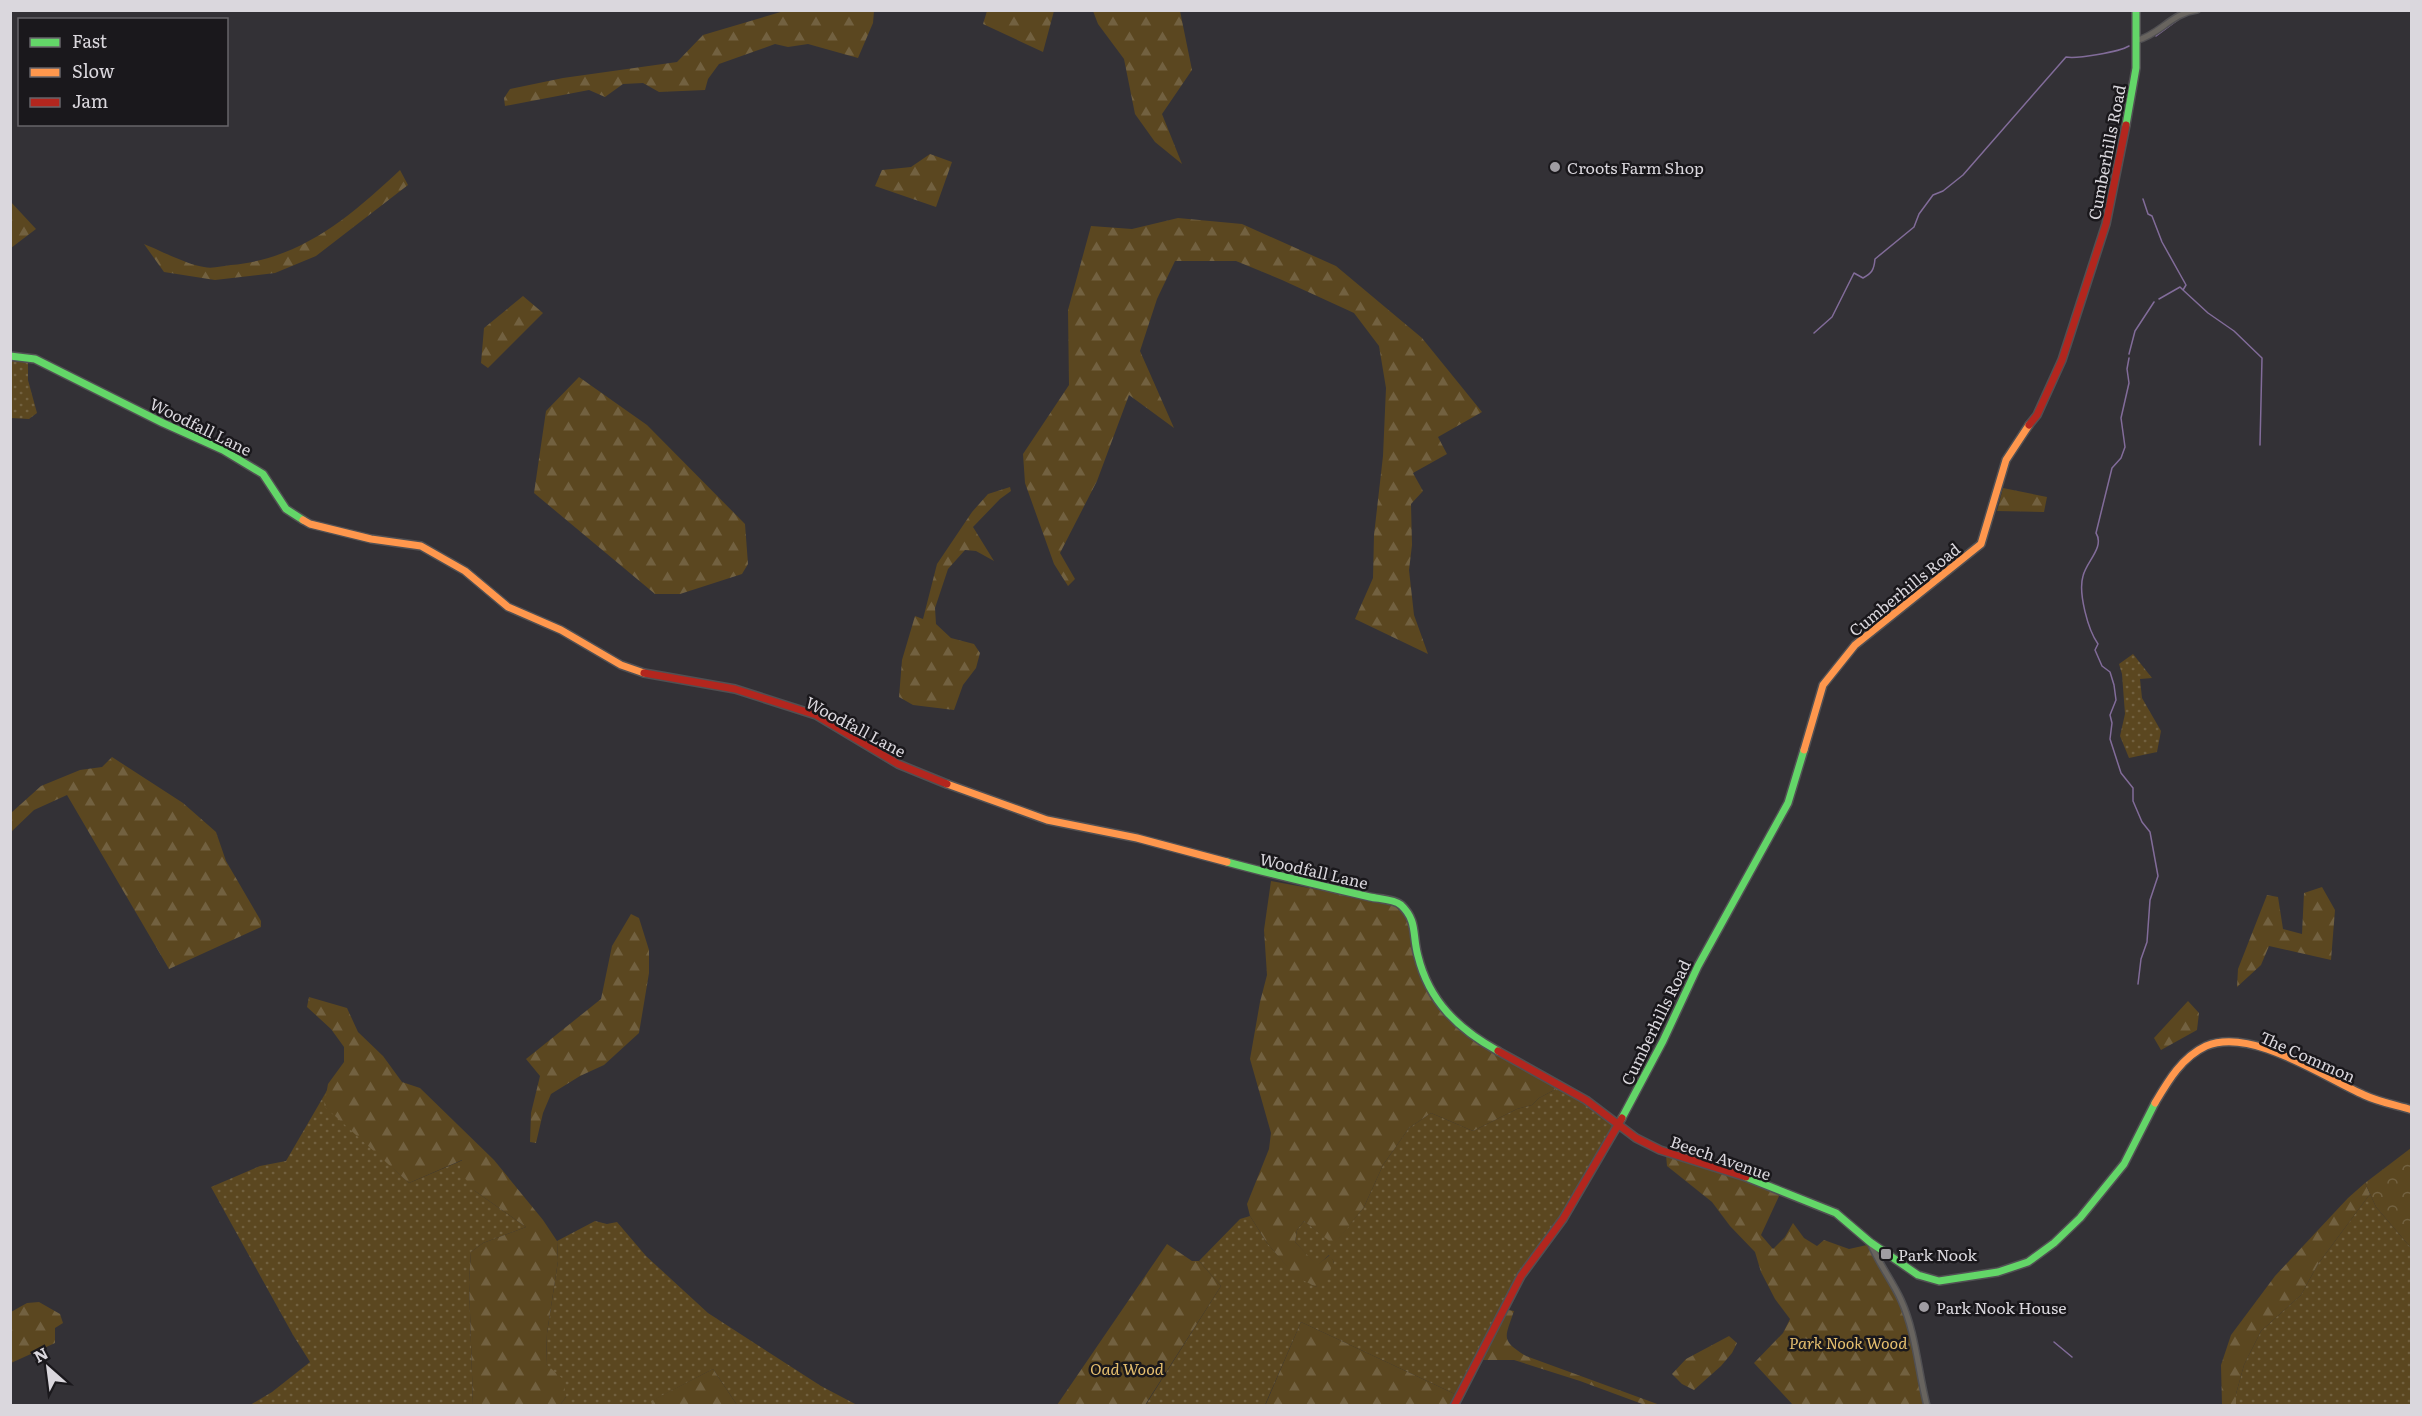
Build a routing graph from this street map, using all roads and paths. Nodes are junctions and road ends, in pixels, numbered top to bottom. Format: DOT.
graph roads {
  1 [pos="2136,10"];
  2 [pos="2197,10"];
  3 [pos="2138,40"];
  4 [pos="10,356"];
  5 [pos="2412,1110"];
  6 [pos="1618,1125"];
  7 [pos="1820,1207"];
  8 [pos="1870,1242"];
  9 [pos="1454,1406"];
  10 [pos="1927,1406"];
  1 -- 3 [label="street, Cumberhills Road"];
  2 -- 3 [label="street"];
  3 -- 6 [label="street, Cumberhills Road"];
  4 -- 6 [label="street, Woodfall Lane"];
  5 -- 8 [label="street, The Common"];
  6 -- 7 [label="street, Beech Avenue"];
  6 -- 9 [label="street, Cumberhills Road"];
  7 -- 8 [label="street, The Common"];
  8 -- 10 [label="street"];
}
